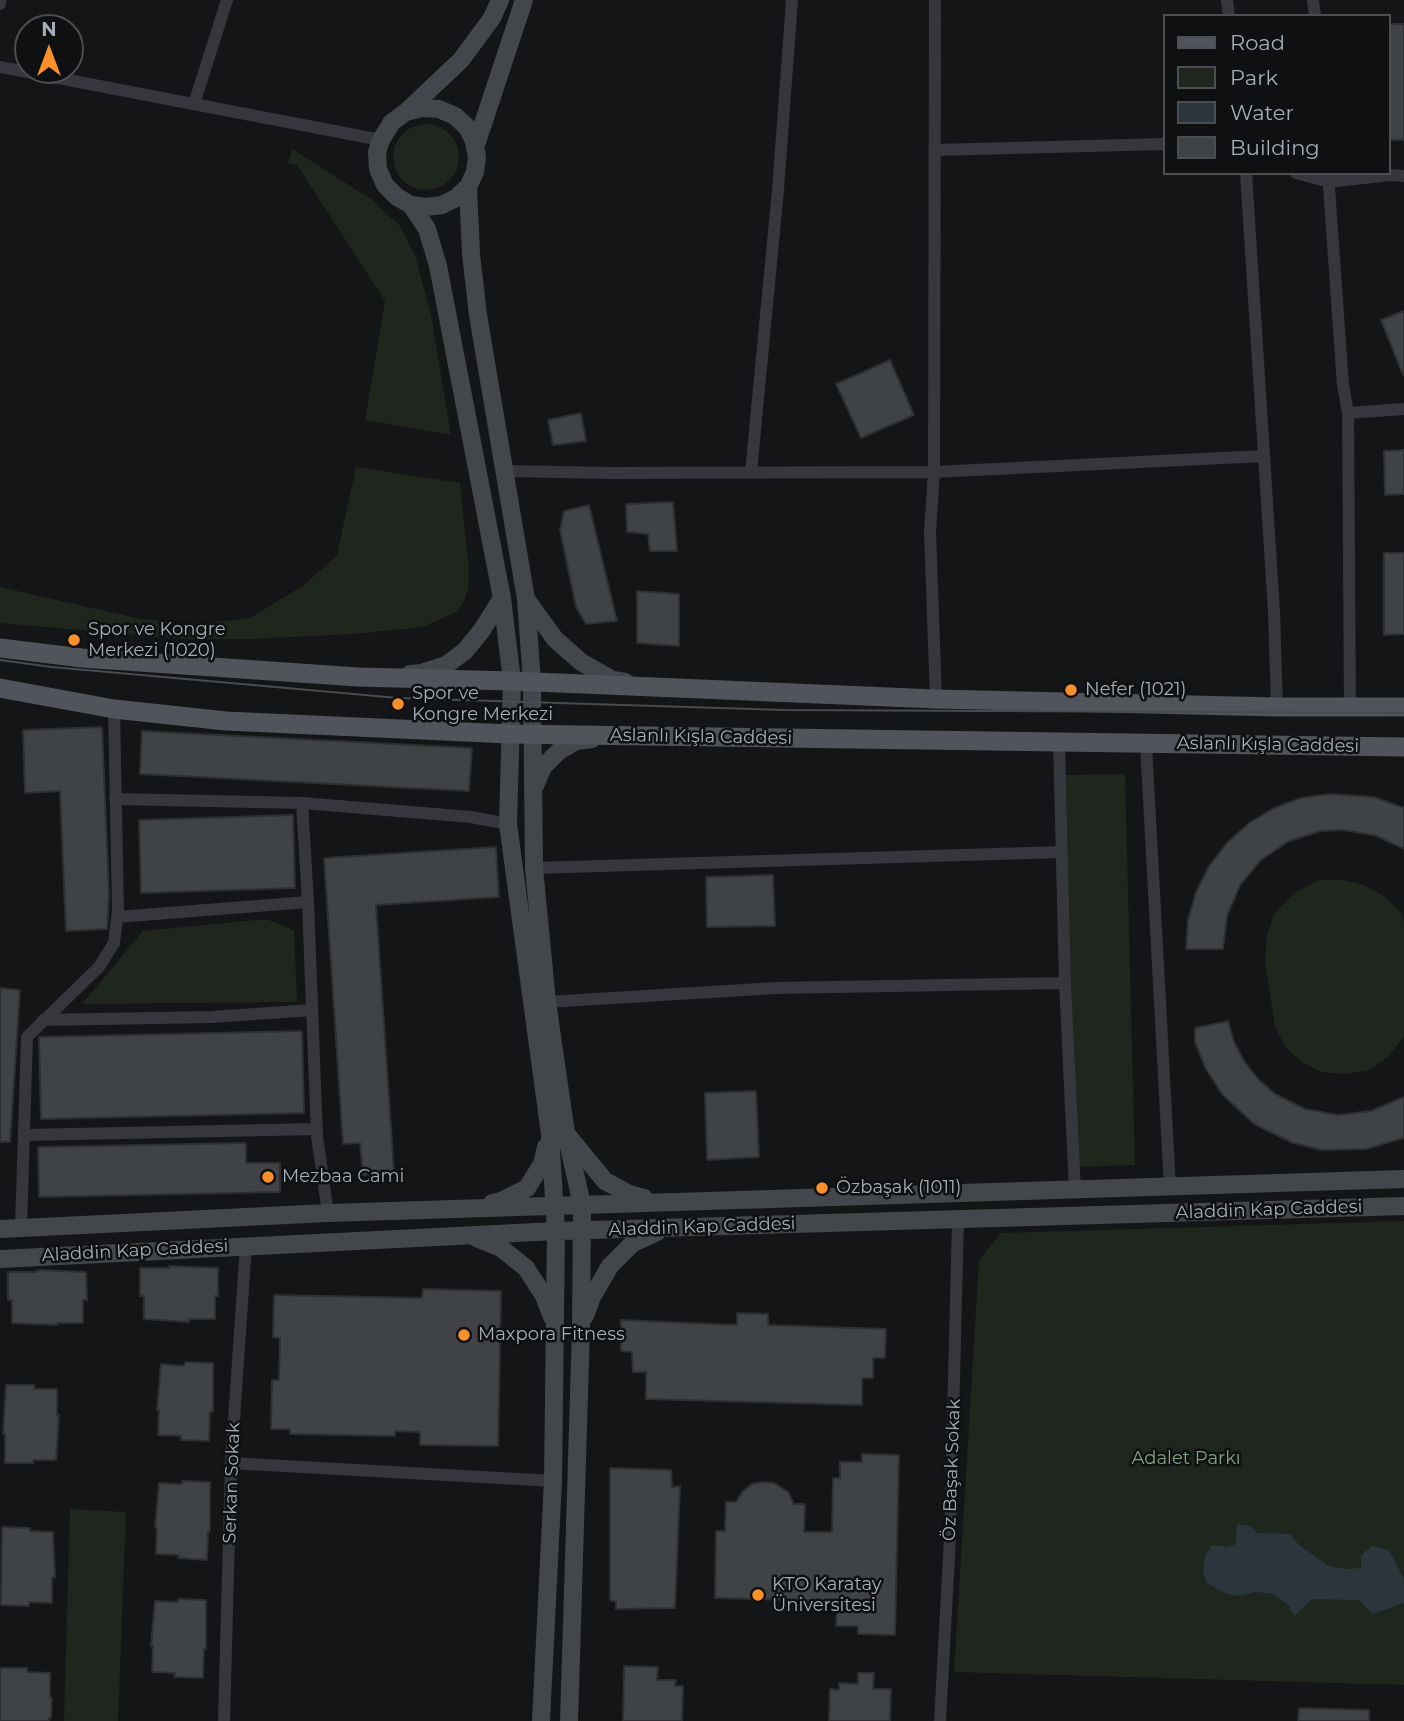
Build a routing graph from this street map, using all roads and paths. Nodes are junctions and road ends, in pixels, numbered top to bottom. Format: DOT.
graph roads {
  1 [pos="227,0"];
  2 [pos="500,0"];
  3 [pos="524,0"];
  4 [pos="792,0"];
  5 [pos="935,0"];
  6 [pos="0,67"];
  7 [pos="194,104"];
  8 [pos="406,112"];
  9 [pos="381,140"];
  10 [pos="1162,144"];
  11 [pos="475,148"];
  12 [pos="935,150"];
  13 [pos="1246,175"];
  14 [pos="1404,176"];
  15 [pos="1328,177"];
  16 [pos="468,187"];
  17 [pos="411,205"];
  18 [pos="1404,409"];
  19 [pos="1349,413"];
  20 [pos="1264,456"];
  21 [pos="505,471"];
  22 [pos="751,472"];
  23 [pos="934,472"];
  24 [pos="502,598"];
  25 [pos="526,599"];
  26 [pos="0,648"];
  27 [pos="358,677"];
  28 [pos="522,681"];
  29 [pos="646,686"];
  30 [pos="0,688"];
  31 [pos="936,699"];
  32 [pos="1277,707"];
  33 [pos="1404,707"];
  34 [pos="1349,708"];
  35 [pos="114,709"];
  36 [pos="509,734"];
  37 [pos="531,734"];
  38 [pos="612,736"];
  39 [pos="1059,740"];
  40 [pos="1146,744"];
  41 [pos="1404,747"];
  42 [pos="532,794"];
  43 [pos="115,799"];
  44 [pos="302,803"];
  45 [pos="508,824"];
  46 [pos="1062,852"];
  47 [pos="534,868"];
  48 [pos="308,902"];
  49 [pos="117,917"];
  50 [pos="1065,983"];
  51 [pos="547,1002"];
  52 [pos="312,1010"];
  53 [pos="43,1020"];
  54 [pos="317,1129"];
  55 [pos="558,1133"];
  56 [pos="24,1135"];
  57 [pos="1404,1179"];
  58 [pos="1170,1187"];
  59 [pos="1075,1190"];
  60 [pos="665,1203"];
  61 [pos="582,1205"];
  62 [pos="554,1206"];
  63 [pos="1404,1206"];
  64 [pos="468,1209"];
  65 [pos="328,1213"];
  66 [pos="958,1220"];
  67 [pos="21,1227"];
  68 [pos="0,1229"];
  69 [pos="664,1229"];
  70 [pos="556,1231"];
  71 [pos="582,1231"];
  72 [pos="469,1235"];
  73 [pos="246,1245"];
  74 [pos="0,1259"];
  75 [pos="581,1329"];
  76 [pos="556,1330"];
  77 [pos="231,1463"];
  78 [pos="553,1481"];
  79 [pos="224,1721"];
  80 [pos="541,1721"];
  81 [pos="569,1721"];
  82 [pos="940,1721"];
  1 -- 7 [label="street"];
  2 -- 8 [label="street"];
  3 -- 11 [label="street"];
  4 -- 22 [label="street"];
  5 -- 12 [label="street"];
  6 -- 7 [label="street"];
  7 -- 9 [label="street"];
  8 -- 9 [label="street"];
  8 -- 11 [label="street"];
  9 -- 17 [label="street"];
  10 -- 12 [label="street"];
  11 -- 16 [label="street"];
  12 -- 23 [label="street"];
  13 -- 20 [label="street"];
  14 -- 15 [label="street"];
  15 -- 19 [label="street"];
  16 -- 17 [label="street"];
  16 -- 21 [label="street"];
  17 -- 24 [label="street"];
  18 -- 19 [label="street"];
  19 -- 34 [label="street"];
  20 -- 23 [label="street"];
  20 -- 32 [label="street"];
  21 -- 22 [label="street"];
  21 -- 25 [label="street"];
  22 -- 23 [label="street"];
  23 -- 31 [label="street"];
  24 -- 27 [label="street"];
  24 -- 28 [label="street"];
  25 -- 28 [label="street"];
  25 -- 29 [label="street"];
  26 -- 27 [label="main road"];
  27 -- 28 [label="main road"];
  28 -- 29 [label="main road"];
  28 -- 36 [label="street"];
  28 -- 37 [label="street"];
  29 -- 31 [label="main road"];
  30 -- 35 [label="main road, Aslanlı Kışla Caddesi"];
  31 -- 32 [label="main road"];
  32 -- 34 [label="main road"];
  33 -- 34 [label="main road"];
  35 -- 36 [label="main road, Aslanlı Kışla Caddesi"];
  35 -- 43 [label="street"];
  36 -- 37 [label="main road, Aslanlı Kışla Caddesi"];
  36 -- 45 [label="street"];
  37 -- 38 [label="main road, Aslanlı Kışla Caddesi"];
  37 -- 42 [label="street"];
  38 -- 39 [label="main road, Aslanlı Kışla Caddesi"];
  38 -- 42 [label="street"];
  39 -- 40 [label="main road, Aslanlı Kışla Caddesi"];
  39 -- 46 [label="street"];
  40 -- 41 [label="main road, Aslanlı Kışla Caddesi"];
  40 -- 58 [label="street"];
  42 -- 47 [label="street"];
  43 -- 44 [label="street"];
  43 -- 49 [label="street"];
  44 -- 45 [label="street"];
  44 -- 48 [label="street"];
  45 -- 55 [label="street"];
  46 -- 47 [label="street"];
  46 -- 50 [label="street"];
  47 -- 51 [label="street"];
  48 -- 49 [label="street"];
  48 -- 52 [label="street"];
  49 -- 53 [label="street"];
  50 -- 51 [label="street"];
  50 -- 59 [label="street"];
  51 -- 55 [label="street"];
  52 -- 53 [label="street"];
  52 -- 54 [label="street"];
  53 -- 56 [label="street"];
  54 -- 56 [label="street"];
  54 -- 65 [label="street"];
  55 -- 60 [label="street"];
  55 -- 61 [label="street"];
  55 -- 62 [label="street"];
  55 -- 64 [label="street"];
  56 -- 67 [label="street"];
  57 -- 58 [label="street, Aladdin Kap Caddesi"];
  58 -- 59 [label="street, Aladdin Kap Caddesi"];
  59 -- 60 [label="street, Aladdin Kap Caddesi"];
  60 -- 61 [label="street, Aladdin Kap Caddesi"];
  61 -- 62 [label="street, Aladdin Kap Caddesi"];
  61 -- 71 [label="street"];
  62 -- 64 [label="street, Aladdin Kap Caddesi"];
  62 -- 70 [label="street"];
  63 -- 66 [label="street, Aladdin Kap Caddesi"];
  64 -- 65 [label="street, Aladdin Kap Caddesi"];
  65 -- 67 [label="street, Aladdin Kap Caddesi"];
  66 -- 69 [label="street, Aladdin Kap Caddesi"];
  66 -- 82 [label="street, Öz Başak Sokak"];
  67 -- 68 [label="street, Aladdin Kap Caddesi"];
  69 -- 71 [label="street, Aladdin Kap Caddesi"];
  69 -- 75 [label="street"];
  70 -- 71 [label="street, Aladdin Kap Caddesi"];
  70 -- 72 [label="street, Aladdin Kap Caddesi"];
  70 -- 76 [label="street"];
  71 -- 75 [label="street"];
  72 -- 73 [label="street, Aladdin Kap Caddesi"];
  72 -- 76 [label="street"];
  73 -- 74 [label="street, Aladdin Kap Caddesi"];
  73 -- 77 [label="street, Serkan Sokak"];
  75 -- 81 [label="street"];
  76 -- 78 [label="street"];
  77 -- 78 [label="street"];
  77 -- 79 [label="street, Serkan Sokak"];
  78 -- 80 [label="street"];
}
